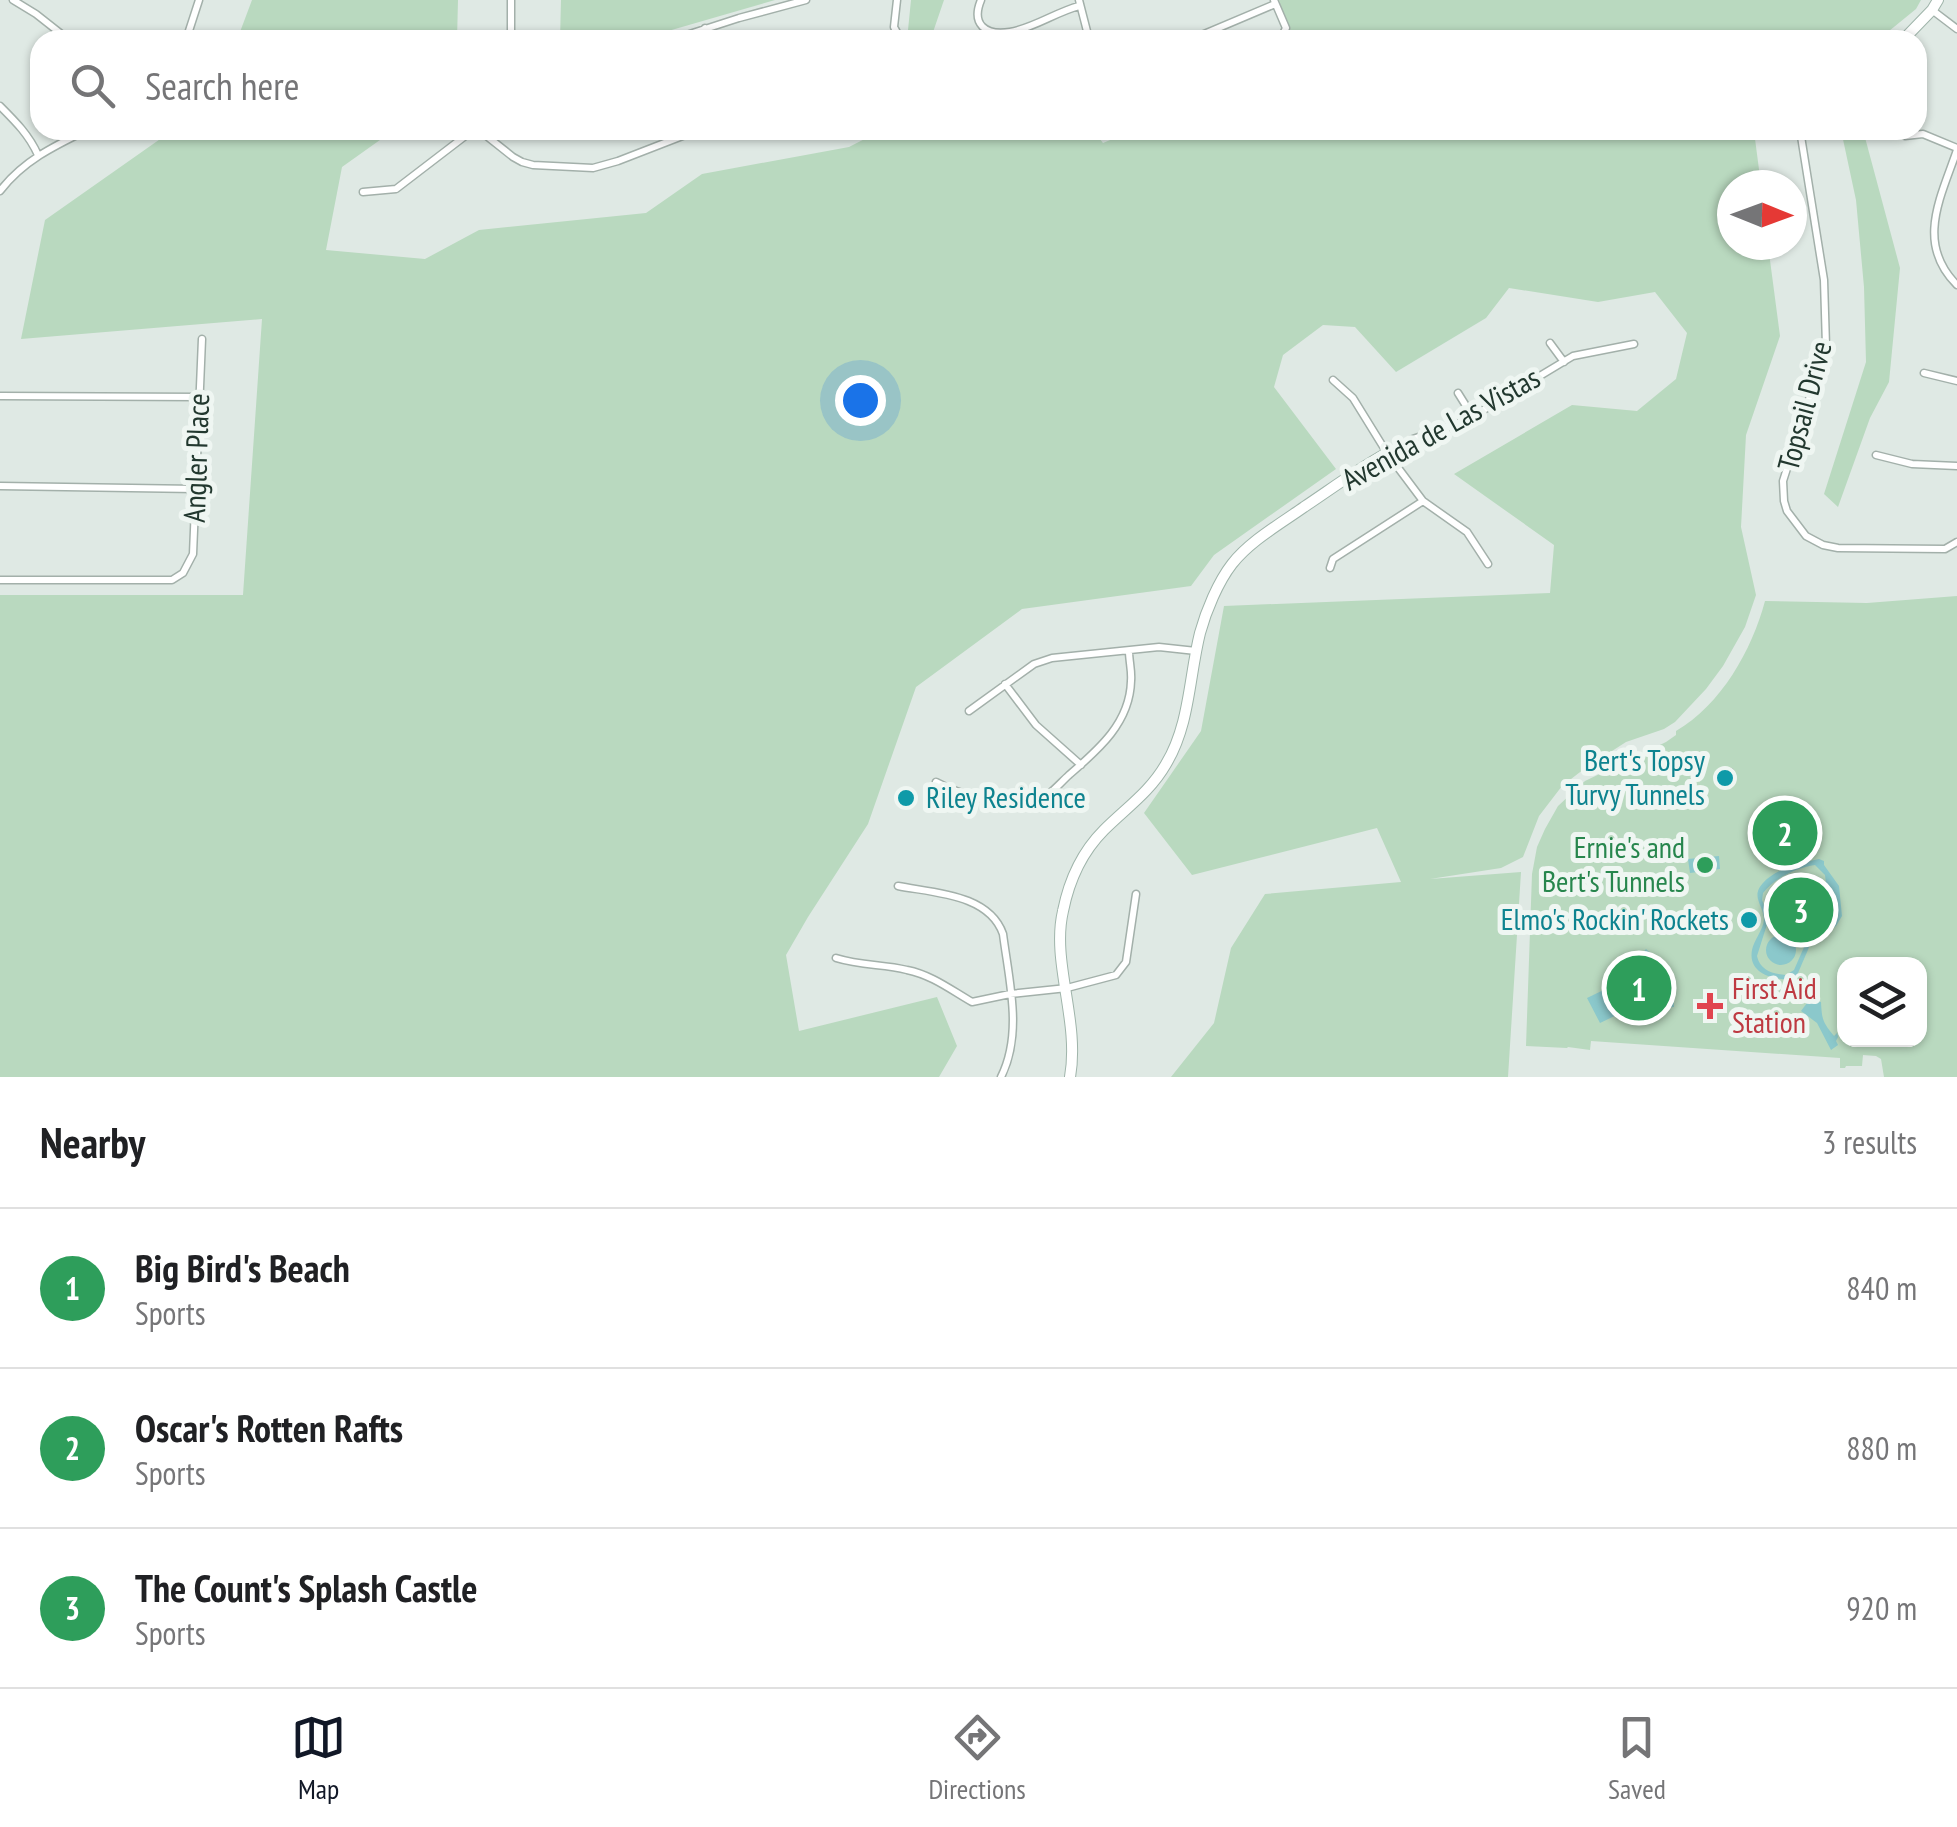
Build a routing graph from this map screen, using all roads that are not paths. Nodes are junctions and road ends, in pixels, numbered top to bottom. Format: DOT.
graph roads {
  1 [pos="13,0"];
  2 [pos="199,0"];
  3 [pos="511,0"];
  4 [pos="806,0"];
  5 [pos="897,0"];
  6 [pos="981,0"];
  7 [pos="1274,2"];
  8 [pos="1079,3"];
  9 [pos="1935,5"];
  10 [pos="706,28"];
  11 [pos="1957,29"];
  12 [pos="56,30"];
  13 [pos="191,30"];
  14 [pos="512,30"];
  15 [pos="700,30"];
  16 [pos="896,30"];
  17 [pos="990,30"];
  18 [pos="1012,30"];
  19 [pos="1087,30"];
  20 [pos="1212,30"];
  21 [pos="1285,30"];
  22 [pos="1912,30"];
  23 [pos="0,106"];
  24 [pos="1927,136"];
  25 [pos="30,138"];
  26 [pos="31,140"];
  27 [pos="67,140"];
  28 [pos="462,140"];
  29 [pos="490,140"];
  30 [pos="672,140"];
  31 [pos="1802,140"];
  32 [pos="1957,149"];
  33 [pos="38,155"];
  34 [pos="1,188"];
  35 [pos="363,192"];
  36 [pos="1957,285"];
  37 [pos="202,339"];
  38 [pos="1550,343"];
  39 [pos="1634,344"];
  40 [pos="1564,362"];
  41 [pos="1924,373"];
  42 [pos="1333,380"];
  43 [pos="1957,380"];
  44 [pos="1458,393"];
  45 [pos="0,396"];
  46 [pos="200,397"];
  47 [pos="1473,416"];
  48 [pos="1387,453"];
  49 [pos="1876,454"];
  50 [pos="1957,466"];
  51 [pos="0,486"];
  52 [pos="196,488"];
  53 [pos="1423,501"];
  54 [pos="1957,542"];
  55 [pos="1488,564"];
  56 [pos="1330,568"];
  57 [pos="0,580"];
  58 [pos="1128,650"];
  59 [pos="1196,650"];
  60 [pos="1005,684"];
  61 [pos="969,710"];
  62 [pos="1081,764"];
  63 [pos="936,782"];
  64 [pos="898,886"];
  65 [pos="1136,894"];
  66 [pos="836,958"];
  67 [pos="1067,988"];
  68 [pos="1010,994"];
  69 [pos="1000,1077"];
  70 [pos="1070,1077"];
  1 -- 12 [label="street"];
  2 -- 13 [label="street"];
  3 -- 14 [label="street"];
  4 -- 10 [label="street"];
  5 -- 16 [label="street"];
  6 -- 17 [label="street"];
  7 -- 20 [label="street"];
  7 -- 21 [label="street"];
  8 -- 18 [label="street"];
  8 -- 19 [label="street"];
  9 -- 11 [label="street"];
  9 -- 22 [label="street"];
  10 -- 15 [label="street"];
  23 -- 25 [label="street"];
  24 -- 32 [label="street"];
  26 -- 33 [label="street"];
  27 -- 33 [label="street"];
  28 -- 35 [label="street"];
  29 -- 30 [label="street"];
  31 -- 54 [label="street, Topsail Drive"];
  32 -- 36 [label="street"];
  33 -- 34 [label="street"];
  37 -- 46 [label="street, Angler Place"];
  38 -- 40 [label="street"];
  39 -- 40 [label="street, Avenida de Las Vistas"];
  40 -- 47 [label="street, Avenida de Las Vistas"];
  41 -- 43 [label="street"];
  42 -- 48 [label="street"];
  44 -- 47 [label="street"];
  45 -- 46 [label="street"];
  46 -- 52 [label="street, Angler Place"];
  47 -- 48 [label="street, Avenida de Las Vistas"];
  48 -- 53 [label="street"];
  48 -- 59 [label="street, Avenida de Las Vistas"];
  49 -- 50 [label="street"];
  51 -- 52 [label="street"];
  52 -- 57 [label="street, Angler Place"];
  53 -- 55 [label="street"];
  53 -- 56 [label="street"];
  58 -- 59 [label="street"];
  58 -- 60 [label="street"];
  58 -- 62 [label="street"];
  59 -- 67 [label="street, Avenida de Las Vistas"];
  60 -- 61 [label="street"];
  60 -- 62 [label="street"];
  62 -- 63 [label="street"];
  64 -- 68 [label="street"];
  65 -- 67 [label="street"];
  66 -- 68 [label="street"];
  67 -- 68 [label="street"];
  67 -- 70 [label="street, Avenida de Las Vistas"];
  68 -- 69 [label="street"];
}
